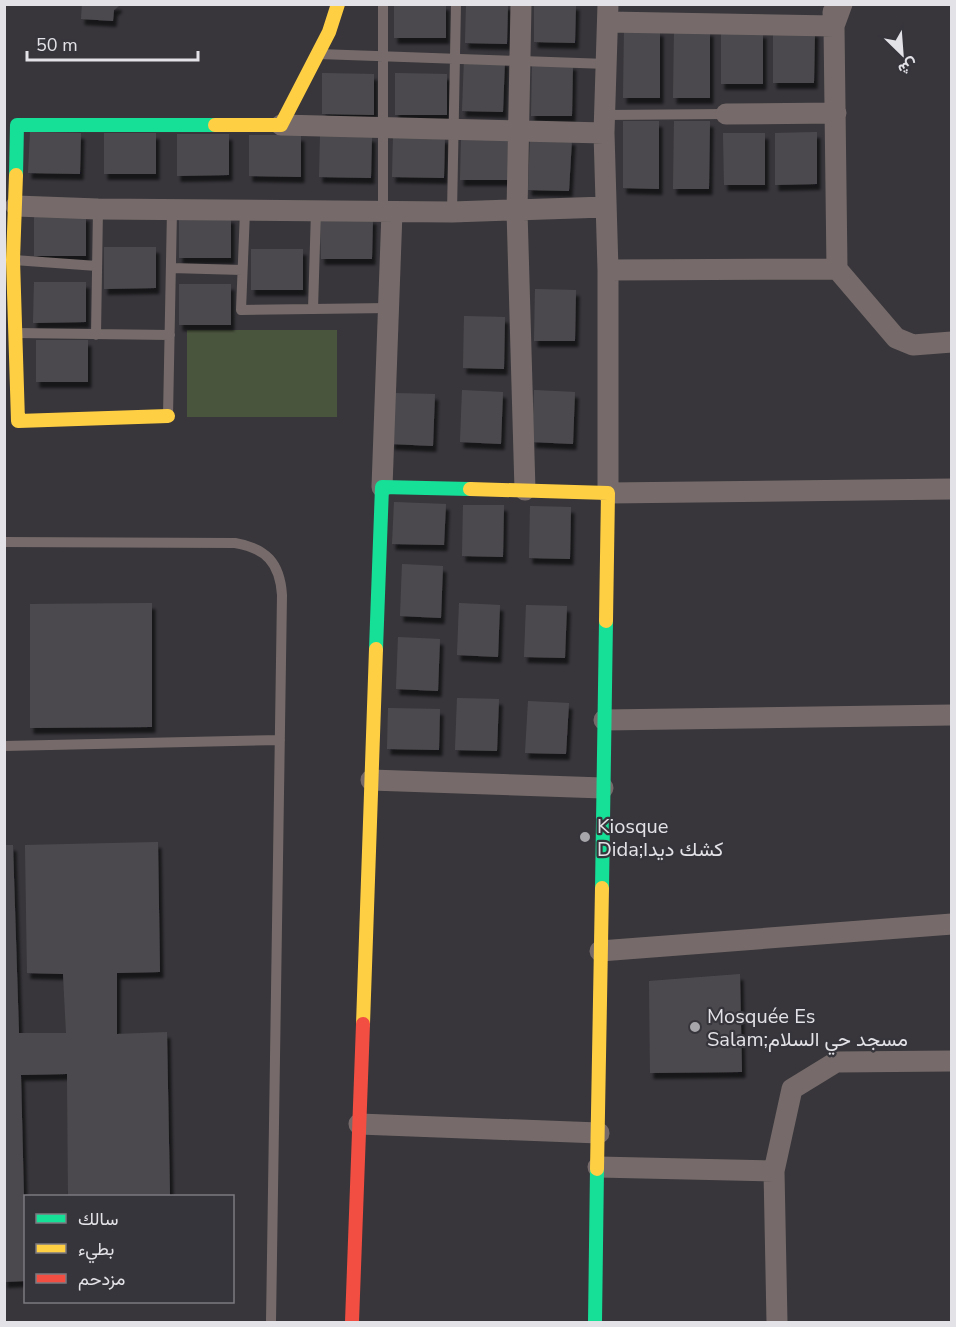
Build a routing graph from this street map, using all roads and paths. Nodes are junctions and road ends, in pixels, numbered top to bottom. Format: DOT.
graph roads {
  1 [pos="338,4"];
  2 [pos="383,4"];
  3 [pos="456,4"];
  4 [pos="521,4"];
  5 [pos="833,4"];
  6 [pos="842,4"];
  7 [pos="608,13"];
  8 [pos="689,13"];
  9 [pos="773,14"];
  10 [pos="834,26"];
  11 [pos="318,54"];
  12 [pos="383,56"];
  13 [pos="455,58"];
  14 [pos="520,60"];
  15 [pos="607,64"];
  16 [pos="836,113"];
  17 [pos="726,114"];
  18 [pos="605,124"];
  19 [pos="281,125"];
  20 [pos="383,126"];
  21 [pos="453,128"];
  22 [pos="518,129"];
  23 [pos="16,206"];
  24 [pos="605,207"];
  25 [pos="98,209"];
  26 [pos="172,210"];
  27 [pos="244,211"];
  28 [pos="316,211"];
  29 [pos="388,212"];
  30 [pos="452,212"];
  31 [pos="518,212"];
  32 [pos="14,260"];
  33 [pos="97,267"];
  34 [pos="171,268"];
  35 [pos="837,269"];
  36 [pos="242,270"];
  37 [pos="608,270"];
  38 [pos="388,308"];
  39 [pos="314,309"];
  40 [pos="15,333"];
  41 [pos="96,334"];
  42 [pos="170,335"];
  43 [pos="951,342"];
  44 [pos="168,416"];
  45 [pos="382,487"];
  46 [pos="951,489"];
  47 [pos="525,490"];
  48 [pos="608,493"];
  49 [pos="4,542"];
  50 [pos="951,715"];
  51 [pos="604,720"];
  52 [pos="280,740"];
  53 [pos="4,746"];
  54 [pos="371,780"];
  55 [pos="603,788"];
  56 [pos="951,924"];
  57 [pos="600,951"];
  58 [pos="951,1061"];
  59 [pos="359,1124"];
  60 [pos="598,1133"];
  61 [pos="598,1167"];
  62 [pos="774,1171"];
  63 [pos="271,1323"];
  64 [pos="352,1323"];
  65 [pos="595,1323"];
  66 [pos="777,1323"];
  1 -- 11 [label="street"];
  2 -- 12 [label="lane"];
  3 -- 13 [label="lane"];
  4 -- 14 [label="street"];
  5 -- 10 [label="street"];
  6 -- 10 [label="street"];
  7 -- 8 [label="street"];
  7 -- 15 [label="street"];
  8 -- 9 [label="street"];
  9 -- 10 [label="street"];
  10 -- 16 [label="street"];
  11 -- 12 [label="lane"];
  11 -- 19 [label="street"];
  12 -- 13 [label="lane"];
  12 -- 20 [label="lane"];
  13 -- 14 [label="lane"];
  13 -- 21 [label="lane"];
  14 -- 15 [label="lane"];
  14 -- 22 [label="street"];
  15 -- 18 [label="street"];
  16 -- 17 [label="street"];
  16 -- 35 [label="street"];
  17 -- 18 [label="lane"];
  18 -- 22 [label="street"];
  18 -- 24 [label="street"];
  19 -- 20 [label="street"];
  19 -- 23 [label="street"];
  20 -- 21 [label="street"];
  20 -- 29 [label="lane"];
  21 -- 22 [label="street"];
  21 -- 30 [label="lane"];
  22 -- 31 [label="street"];
  23 -- 25 [label="street"];
  23 -- 32 [label="street"];
  24 -- 31 [label="street"];
  24 -- 37 [label="street"];
  25 -- 26 [label="street"];
  25 -- 33 [label="lane"];
  26 -- 27 [label="street"];
  26 -- 34 [label="lane"];
  27 -- 28 [label="street"];
  27 -- 36 [label="lane"];
  28 -- 29 [label="street"];
  28 -- 39 [label="lane"];
  29 -- 30 [label="street"];
  29 -- 38 [label="street"];
  30 -- 31 [label="street"];
  31 -- 47 [label="street"];
  32 -- 33 [label="lane"];
  32 -- 40 [label="street"];
  33 -- 41 [label="lane"];
  34 -- 36 [label="lane"];
  34 -- 42 [label="lane"];
  35 -- 37 [label="street"];
  35 -- 43 [label="street"];
  36 -- 39 [label="lane"];
  37 -- 48 [label="street"];
  38 -- 39 [label="lane"];
  38 -- 45 [label="street"];
  40 -- 41 [label="lane"];
  40 -- 44 [label="street"];
  41 -- 42 [label="lane"];
  42 -- 44 [label="lane"];
  45 -- 47 [label="street"];
  45 -- 54 [label="street"];
  46 -- 48 [label="street"];
  47 -- 48 [label="street"];
  48 -- 51 [label="street"];
  49 -- 52 [label="lane"];
  50 -- 51 [label="street"];
  51 -- 55 [label="street"];
  52 -- 53 [label="lane"];
  52 -- 63 [label="lane"];
  54 -- 55 [label="street"];
  54 -- 59 [label="street"];
  55 -- 57 [label="street"];
  56 -- 57 [label="street"];
  57 -- 60 [label="street"];
  58 -- 62 [label="street"];
  59 -- 60 [label="street"];
  59 -- 64 [label="street"];
  60 -- 61 [label="street"];
  61 -- 62 [label="street"];
  61 -- 65 [label="street"];
  62 -- 66 [label="street"];
}
